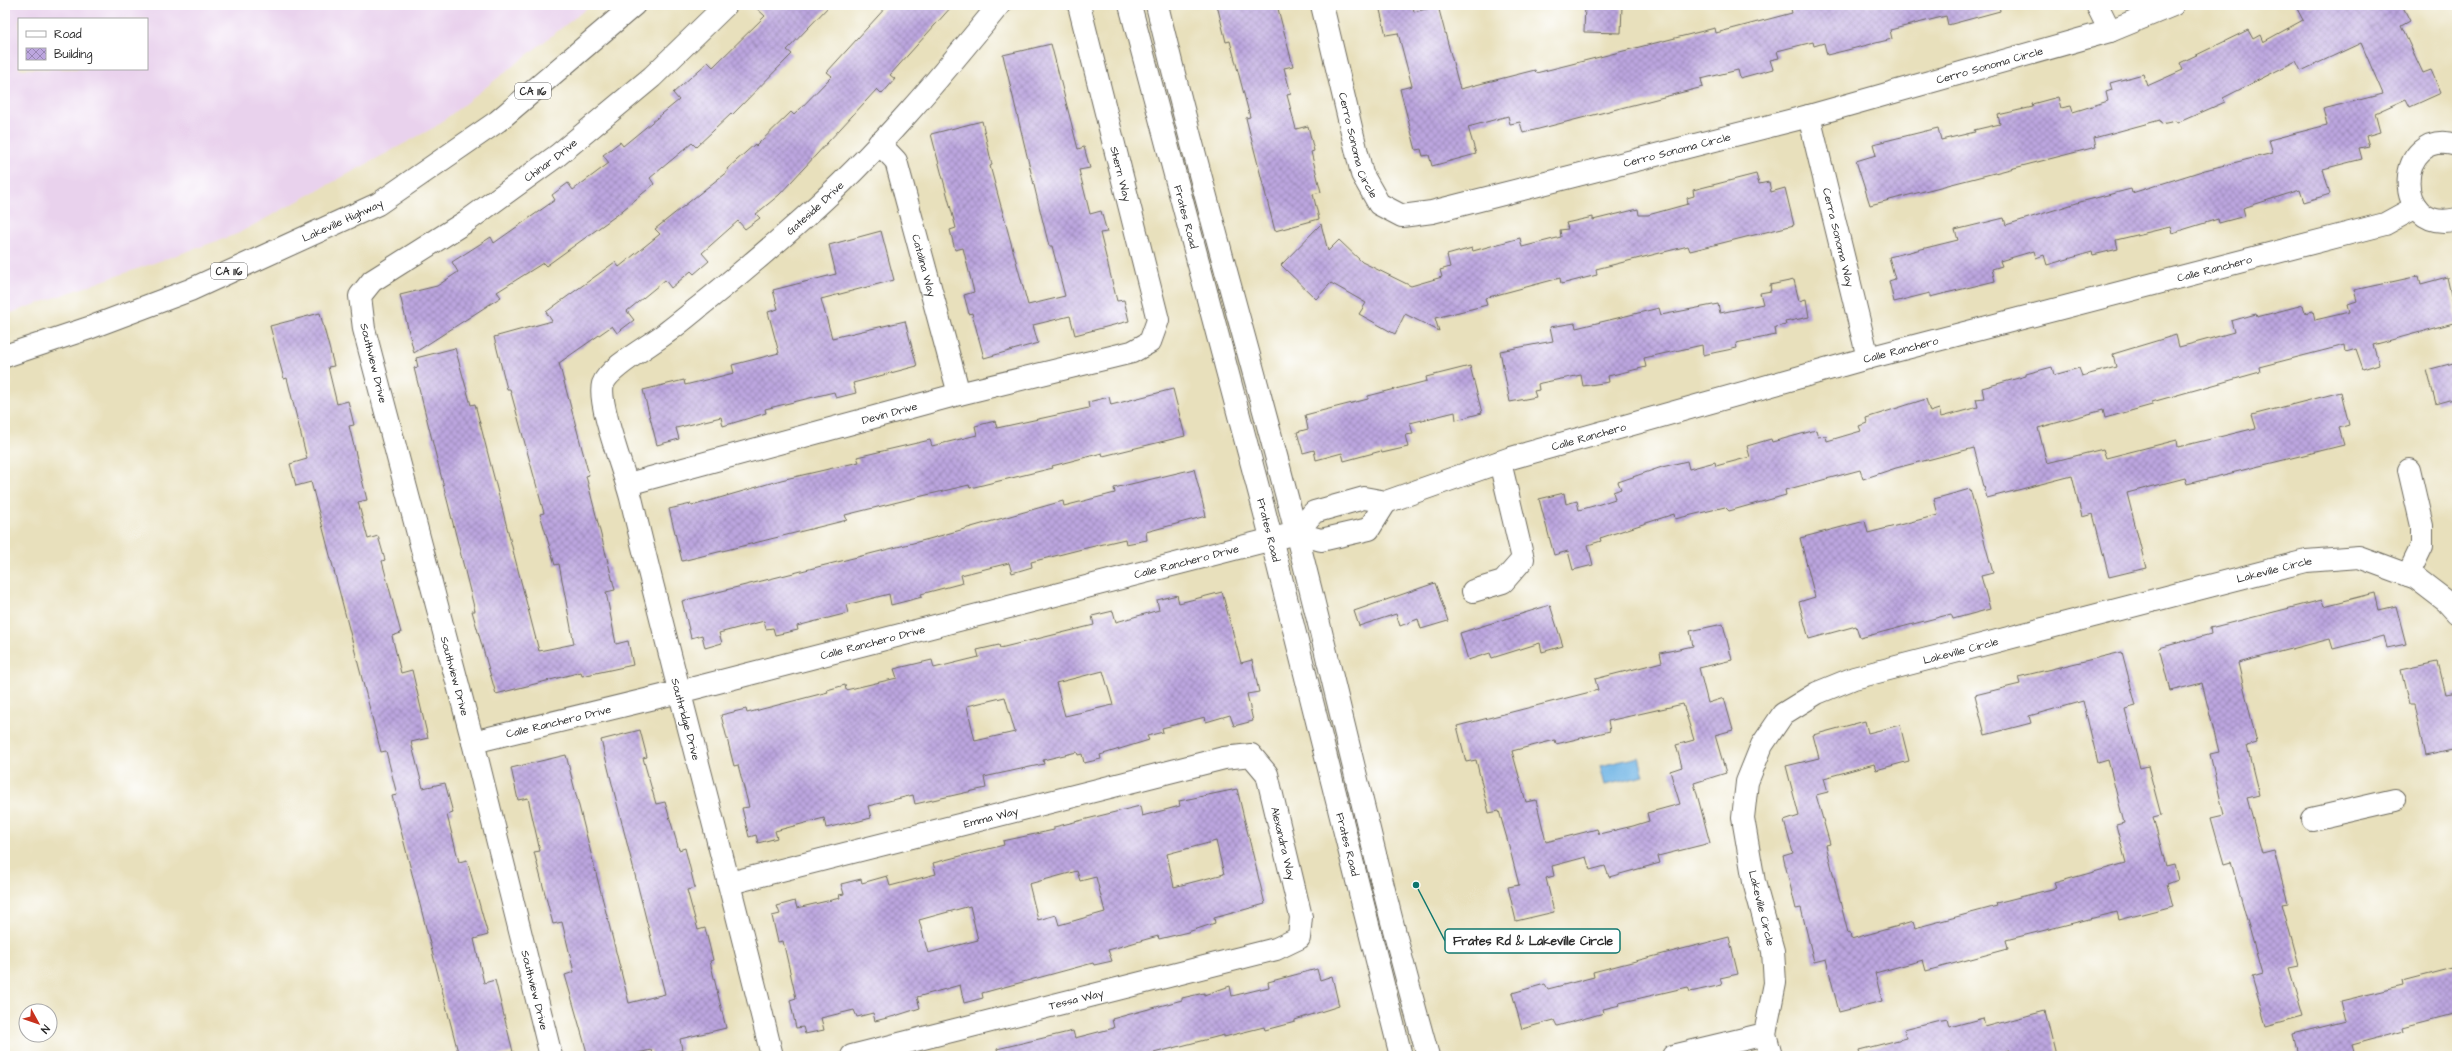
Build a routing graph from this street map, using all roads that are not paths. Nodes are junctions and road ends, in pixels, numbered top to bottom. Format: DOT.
graph roads {
  1 [pos="634,5"];
  2 [pos="726,5"];
  3 [pos="999,5"];
  4 [pos="1079,5"];
  5 [pos="1130,5"];
  6 [pos="1157,5"];
  7 [pos="1322,5"];
  8 [pos="2097,5"];
  9 [pos="2174,5"];
  10 [pos="2110,31"];
  11 [pos="1809,116"];
  12 [pos="880,143"];
  13 [pos="2457,145"];
  14 [pos="2416,207"];
  15 [pos="2457,219"];
  16 [pos="360,296"];
  17 [pos="1150,342"];
  18 [pos="5,356"];
  19 [pos="1868,358"];
  20 [pos="603,382"];
  21 [pos="959,394"];
  22 [pos="1500,462"];
  23 [pos="2410,470"];
  24 [pos="628,484"];
  25 [pos="1386,502"];
  26 [pos="1296,533"];
  27 [pos="1271,540"];
  28 [pos="2408,575"];
  29 [pos="1473,591"];
  30 [pos="2457,613"];
  31 [pos="679,692"];
  32 [pos="473,742"];
  33 [pos="1251,755"];
  34 [pos="2395,800"];
  35 [pos="2312,819"];
  36 [pos="730,883"];
  37 [pos="1299,938"];
  38 [pos="1765,1034"];
  39 [pos="551,1056"];
  40 [pos="772,1056"];
  41 [pos="852,1056"];
  42 [pos="1401,1056"];
  43 [pos="1428,1056"];
  44 [pos="1673,1056"];
  45 [pos="1771,1056"];
  1 -- 18 [label="street, Lakeville Highway / CA 116"];
  2 -- 16 [label="street, Chinar Drive"];
  3 -- 12 [label="street, Gateside Drive"];
  4 -- 17 [label="street, Shern Way"];
  5 -- 27 [label="street, Frates Road"];
  6 -- 26 [label="street, Frates Road"];
  7 -- 11 [label="street, Cerro Sonoma Circle"];
  8 -- 10 [label="street"];
  9 -- 10 [label="street, Cerro Sonoma Circle"];
  10 -- 11 [label="street, Cerro Sonoma Circle"];
  11 -- 19 [label="street, Cerra Sonoma Way"];
  12 -- 20 [label="street, Gateside Drive"];
  12 -- 21 [label="street, Catalina Way"];
  13 -- 14 [label="street"];
  14 -- 15 [label="street"];
  14 -- 19 [label="street, Calle Ranchero"];
  16 -- 32 [label="street, Southview Drive"];
  17 -- 21 [label="street, Devin Drive"];
  19 -- 22 [label="street, Calle Ranchero"];
  20 -- 24 [label="street, Southridge Drive"];
  21 -- 24 [label="street, Devin Drive"];
  22 -- 25 [label="street, Calle Ranchero"];
  22 -- 29 [label="street"];
  23 -- 28 [label="street"];
  24 -- 31 [label="street, Southridge Drive"];
  25 -- 26 [label="street, Calle Ranchero"];
  25 -- 26 [label="street"];
  26 -- 27 [label="street"];
  26 -- 43 [label="street, Frates Road"];
  27 -- 31 [label="street, Calle Ranchero Drive"];
  27 -- 42 [label="street, Frates Road"];
  28 -- 30 [label="street, Lakeville Circle"];
  28 -- 38 [label="street, Lakeville Circle"];
  31 -- 32 [label="street, Calle Ranchero Drive"];
  31 -- 36 [label="street, Southridge Drive"];
  32 -- 39 [label="street, Southview Drive"];
  33 -- 36 [label="street, Emma Way"];
  33 -- 37 [label="street, Alexandra Way"];
  34 -- 35 [label="street"];
  36 -- 40 [label="street, Southridge Drive"];
  37 -- 41 [label="street, Tessa Way"];
  38 -- 44 [label="street"];
  38 -- 45 [label="street, Lakeville Circle"];
}
